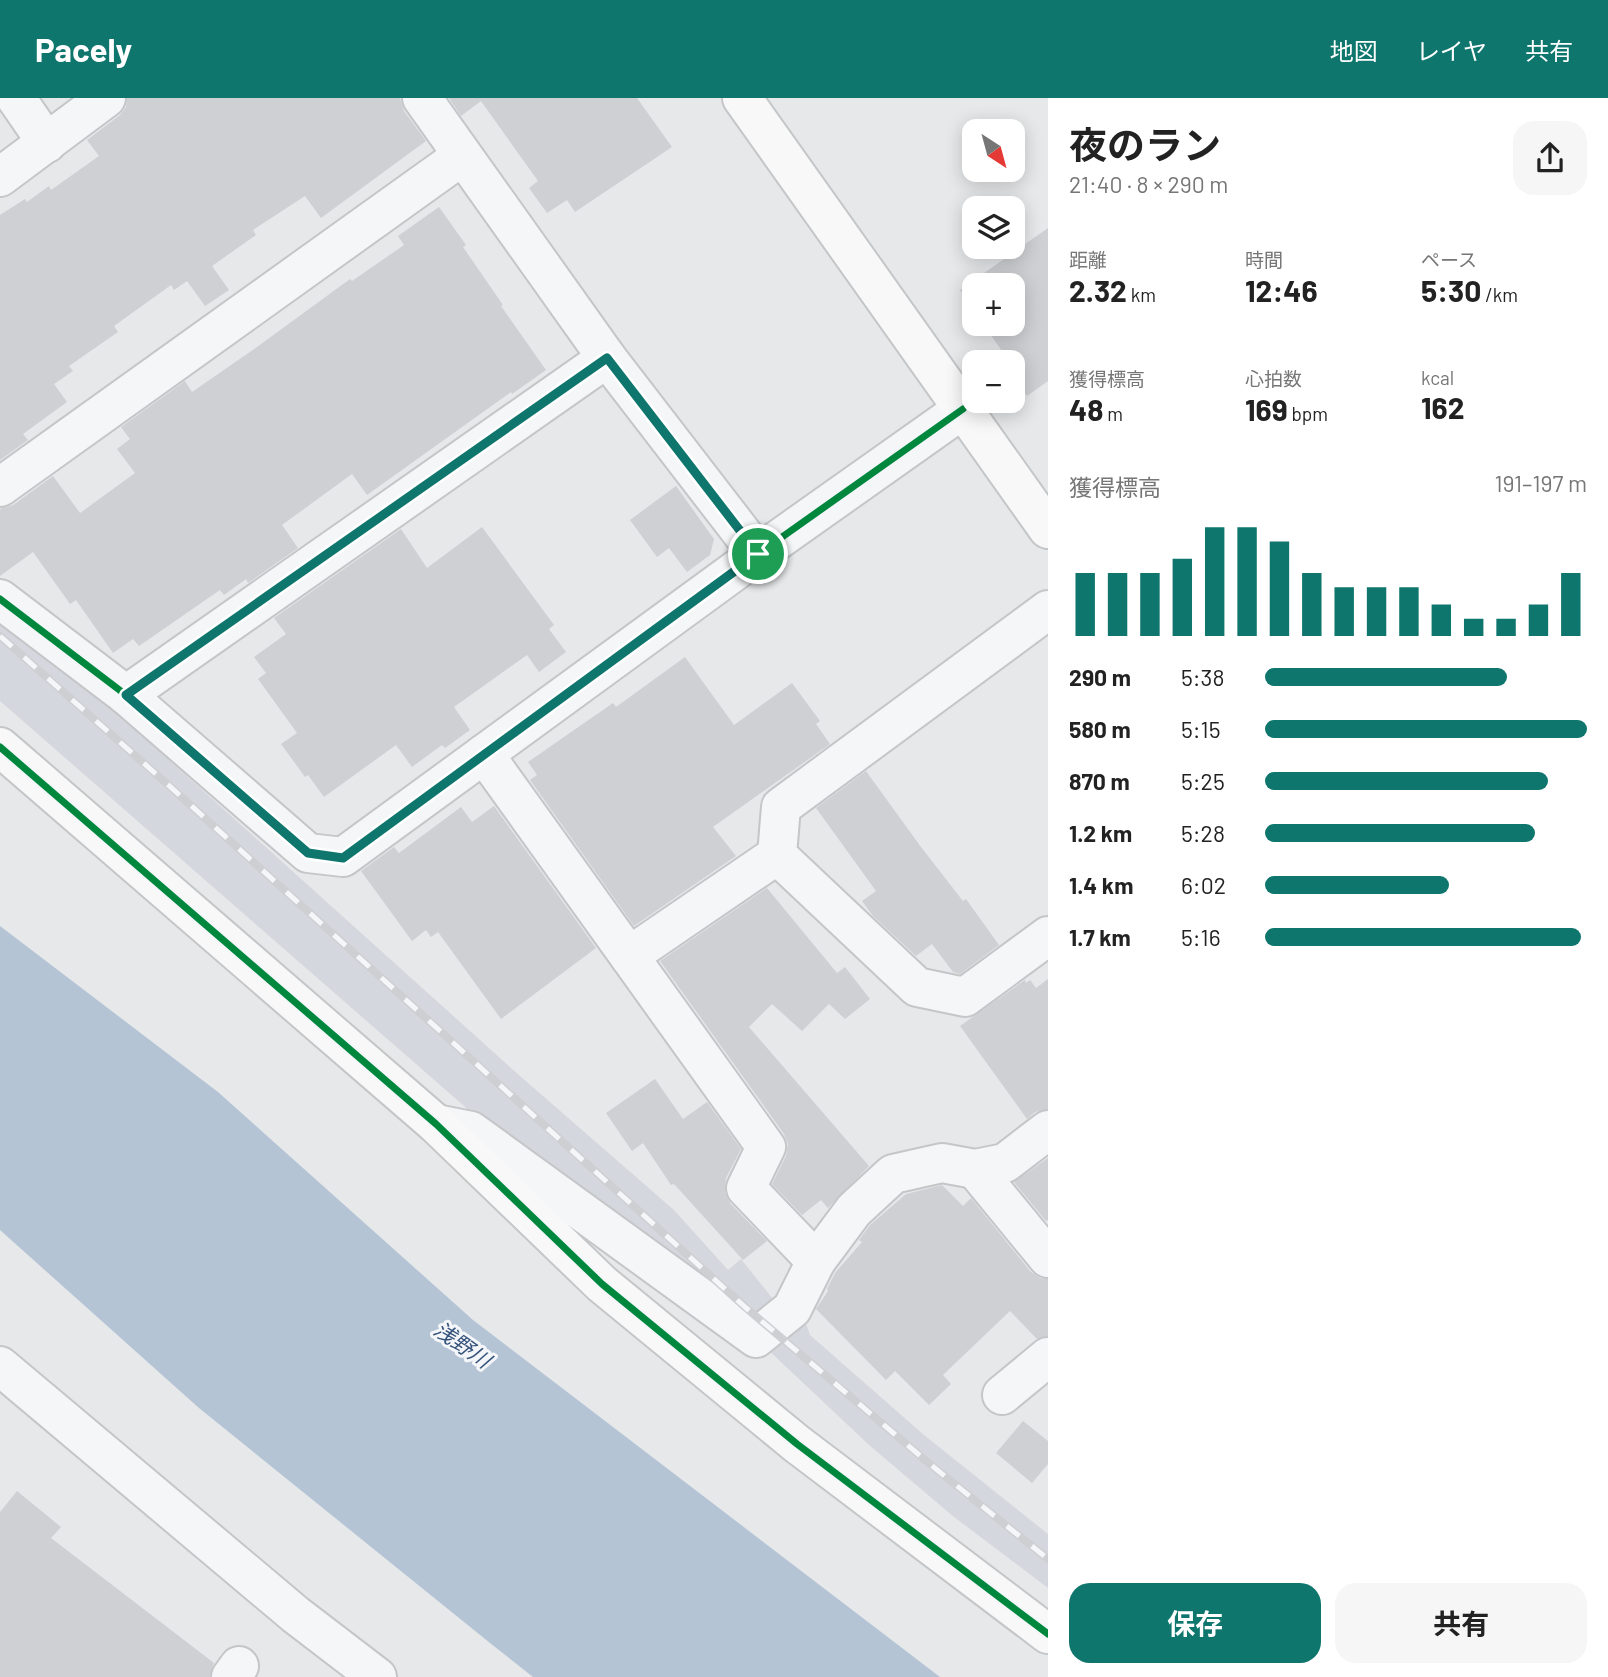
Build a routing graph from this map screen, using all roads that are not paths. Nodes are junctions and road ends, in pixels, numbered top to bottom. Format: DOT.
graph roads {
  1 [pos="16,98"];
  2 [pos="106,98"];
  3 [pos="422,98"];
  4 [pos="742,98"];
  5 [pos="47,142"];
  6 [pos="463,156"];
  7 [pos="0,177"];
  8 [pos="607,358"];
  9 [pos="962,408"];
  10 [pos="962,410"];
  11 [pos="966,413"];
  12 [pos="0,487"];
  13 [pos="1048,529"];
  14 [pos="758,554"];
  15 [pos="0,599"];
  16 [pos="1048,610"];
  17 [pos="126,695"];
  18 [pos="0,747"];
  19 [pos="484,754"];
  20 [pos="777,856"];
  21 [pos="1048,936"];
  22 [pos="629,956"];
  23 [pos="436,1124"];
  24 [pos="1048,1130"];
  25 [pos="975,1169"];
  26 [pos="1048,1258"];
  27 [pos="816,1261"];
  28 [pos="1048,1357"];
  29 [pos="0,1366"];
  30 [pos="1002,1395"];
  31 [pos="1048,1634"];
  32 [pos="377,1677"];
  1 -- 5 [label="street"];
  2 -- 5 [label="street"];
  3 -- 6 [label="street"];
  4 -- 9 [label="street"];
  5 -- 7 [label="street"];
  6 -- 8 [label="street"];
  6 -- 12 [label="street"];
  8 -- 14 [label="street"];
  8 -- 17 [label="street"];
  10 -- 14 [label="street"];
  11 -- 13 [label="street"];
  14 -- 19 [label="street"];
  15 -- 17 [label="street"];
  16 -- 20 [label="street"];
  17 -- 19 [label="street"];
  18 -- 23 [label="street"];
  19 -- 22 [label="street"];
  20 -- 21 [label="street"];
  20 -- 22 [label="street"];
  22 -- 27 [label="street"];
  23 -- 27 [label="street"];
  23 -- 31 [label="street"];
  24 -- 25 [label="street"];
  25 -- 26 [label="street"];
  25 -- 27 [label="street"];
  28 -- 30 [label="street"];
  29 -- 32 [label="street"];
}
